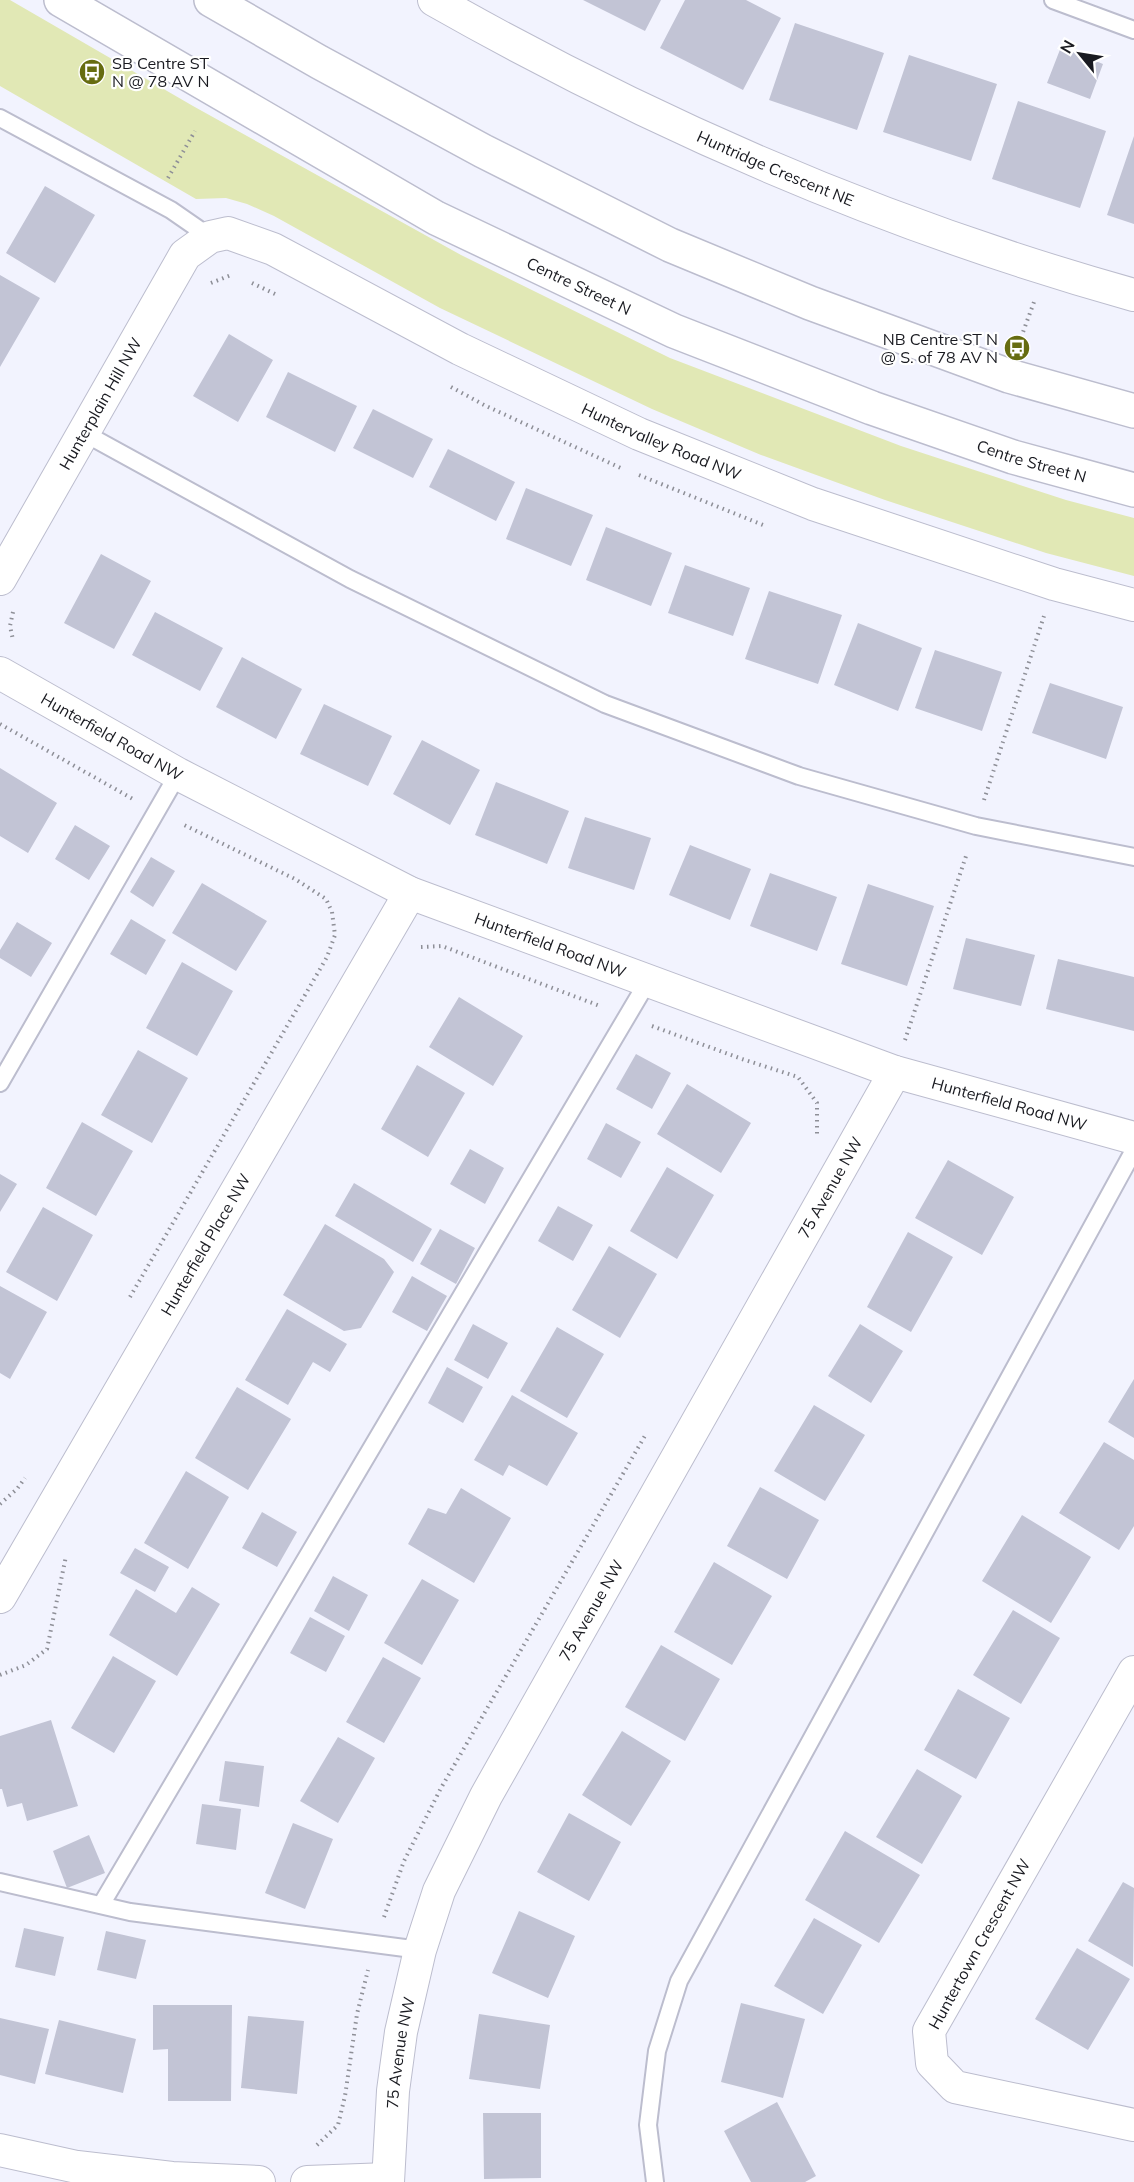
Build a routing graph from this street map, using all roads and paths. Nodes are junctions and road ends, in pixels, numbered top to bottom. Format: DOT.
graph roads {
  1 [pos="61,0"];
  2 [pos="212,0"];
  3 [pos="434,0"];
  4 [pos="1053,0"];
  5 [pos="1134,30"];
  6 [pos="0,118"];
  7 [pos="195,131"];
  8 [pos="168,179"];
  9 [pos="210,237"];
  10 [pos="1045,270"];
  11 [pos="1134,295"];
  12 [pos="1017,348"];
  13 [pos="1134,411"];
  14 [pos="84,433"];
  15 [pos="1134,490"];
  16 [pos="0,579"];
  17 [pos="1134,605"];
  18 [pos="14,609"];
  19 [pos="8,662"];
  20 [pos="0,724"];
  21 [pos="178,774"];
  22 [pos="156,812"];
  23 [pos="1134,857"];
  24 [pos="410,892"];
  25 [pos="418,948"];
  26 [pos="648,981"];
  27 [pos="627,1016"];
  28 [pos="895,1072"];
  29 [pos="0,1083"];
  30 [pos="1134,1138"];
  31 [pos="817,1139"];
  32 [pos="1134,1150"];
  33 [pos="128,1300"];
  34 [pos="651,1426"];
  35 [pos="29,1473"];
  36 [pos="0,1504"];
  37 [pos="68,1550"];
  38 [pos="0,1597"];
  39 [pos="1134,1672"];
  40 [pos="0,1675"];
  41 [pos="0,1882"];
  42 [pos="102,1905"];
  43 [pos="374,1944"];
  44 [pos="420,1950"];
  45 [pos="1134,2126"];
  46 [pos="313,2149"];
  47 [pos="0,2150"];
  48 [pos="388,2180"];
  49 [pos="259,2182"];
  50 [pos="307,2182"];
  51 [pos="654,2182"];
  1 -- 15 [label="main road, Centre Street N"];
  2 -- 13 [label="main road"];
  3 -- 10 [label="street, Huntridge Crescent NE"];
  4 -- 5 [label="lane"];
  6 -- 9 [label="lane"];
  7 -- 8 [label="path"];
  9 -- 14 [label="street, Hunterplain Hill NW"];
  9 -- 17 [label="street, Huntervalley Road NW"];
  10 -- 11 [label="street, Huntridge Crescent NE"];
  10 -- 12 [label="path"];
  14 -- 16 [label="street, Hunterplain Hill NW"];
  14 -- 23 [label="lane"];
  18 -- 19 [label="path"];
  19 -- 21 [label="street, Hunterfield Road NW"];
  20 -- 22 [label="path"];
  21 -- 22 [label="lane"];
  21 -- 24 [label="street, Hunterfield Road NW"];
  22 -- 29 [label="lane"];
  22 -- 33 [label="path"];
  24 -- 26 [label="street, Hunterfield Road NW"];
  24 -- 38 [label="street, Hunterfield Place NW"];
  25 -- 27 [label="path"];
  26 -- 27 [label="lane"];
  26 -- 28 [label="street, Hunterfield Road NW"];
  27 -- 31 [label="path"];
  27 -- 42 [label="lane"];
  28 -- 30 [label="street, Hunterfield Road NW"];
  28 -- 44 [label="street, 75 Avenue NW"];
  32 -- 51 [label="lane"];
  34 -- 43 [label="path"];
  35 -- 36 [label="path"];
  37 -- 40 [label="path"];
  39 -- 45 [label="street, Huntertown Crescent NW"];
  41 -- 42 [label="lane"];
  42 -- 43 [label="lane"];
  43 -- 44 [label="lane"];
  43 -- 46 [label="path"];
  44 -- 48 [label="street, 75 Avenue NW"];
  47 -- 49 [label="street"];
  48 -- 50 [label="street"];
}
